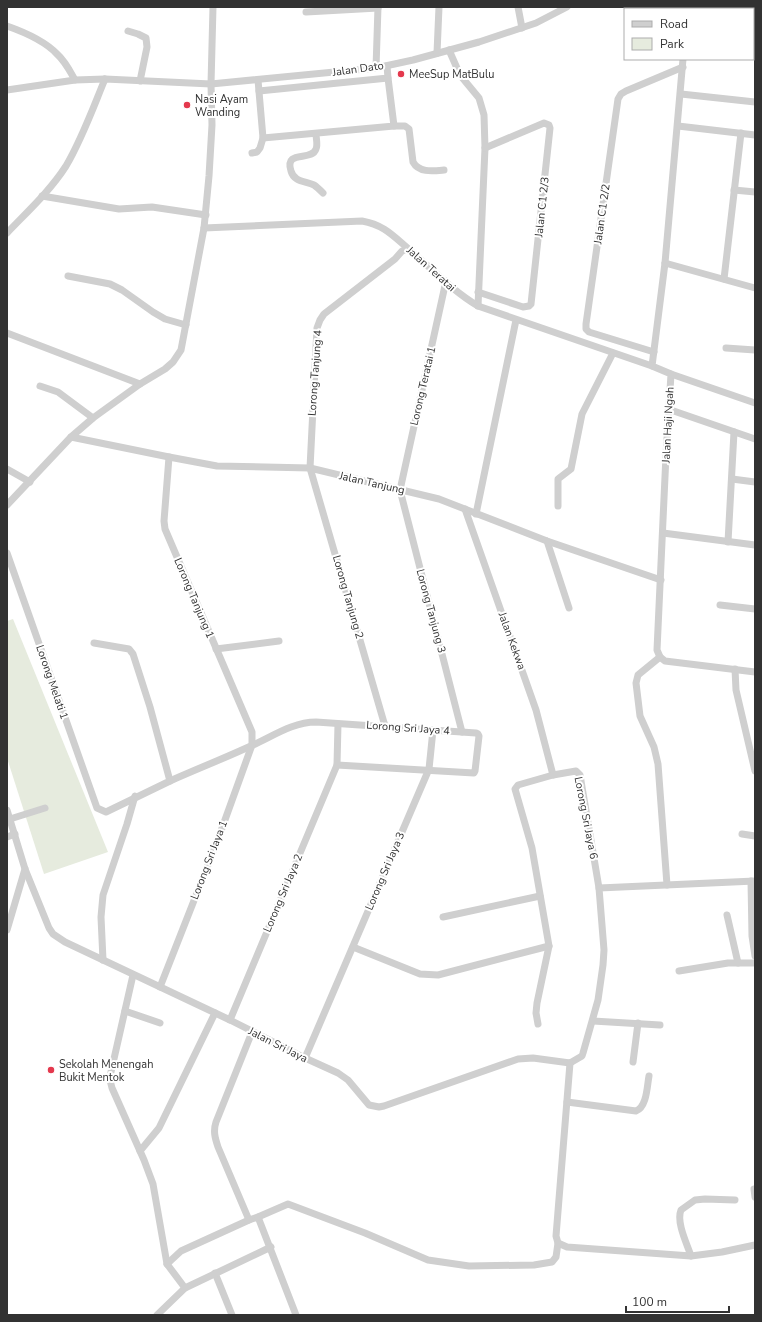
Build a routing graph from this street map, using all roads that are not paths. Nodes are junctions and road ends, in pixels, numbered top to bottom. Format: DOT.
graph roads {
  1 [pos="214,7"];
  2 [pos="439,7"];
  3 [pos="518,7"];
  4 [pos="567,7"];
  5 [pos="378,8"];
  6 [pos="306,12"];
  7 [pos="7,26"];
  8 [pos="522,28"];
  9 [pos="128,31"];
  10 [pos="449,50"];
  11 [pos="437,53"];
  12 [pos="683,63"];
  13 [pos="387,66"];
  14 [pos="376,68"];
  15 [pos="388,78"];
  16 [pos="106,79"];
  17 [pos="75,80"];
  18 [pos="258,80"];
  19 [pos="140,81"];
  20 [pos="211,84"];
  21 [pos="7,90"];
  22 [pos="259,91"];
  23 [pos="681,94"];
  24 [pos="755,102"];
  25 [pos="394,126"];
  26 [pos="678,126"];
  27 [pos="741,133"];
  28 [pos="316,134"];
  29 [pos="755,135"];
  30 [pos="263,138"];
  31 [pos="485,148"];
  32 [pos="252,153"];
  33 [pos="444,170"];
  34 [pos="734,190"];
  35 [pos="755,192"];
  36 [pos="323,193"];
  37 [pos="42,196"];
  38 [pos="206,215"];
  39 [pos="204,228"];
  40 [pos="7,233"];
  41 [pos="408,249"];
  42 [pos="665,264"];
  43 [pos="68,276"];
  44 [pos="724,279"];
  45 [pos="446,281"];
  46 [pos="755,288"];
  47 [pos="478,292"];
  48 [pos="478,306"];
  49 [pos="516,320"];
  50 [pos="186,325"];
  51 [pos="7,333"];
  52 [pos="726,348"];
  53 [pos="755,350"];
  54 [pos="654,352"];
  55 [pos="613,353"];
  56 [pos="652,366"];
  57 [pos="671,374"];
  58 [pos="140,384"];
  59 [pos="40,386"];
  60 [pos="755,403"];
  61 [pos="668,409"];
  62 [pos="93,418"];
  63 [pos="734,432"];
  64 [pos="71,437"];
  65 [pos="755,437"];
  66 [pos="169,457"];
  67 [pos="310,468"];
  68 [pos="7,469"];
  69 [pos="732,479"];
  70 [pos="30,482"];
  71 [pos="755,482"];
  72 [pos="400,490"];
  73 [pos="7,505"];
  74 [pos="558,506"];
  75 [pos="465,509"];
  76 [pos="476,514"];
  77 [pos="663,533"];
  78 [pos="547,541"];
  79 [pos="728,542"];
  80 [pos="755,546"];
  81 [pos="7,553"];
  82 [pos="661,580"];
  83 [pos="720,605"];
  84 [pos="568,608"];
  85 [pos="755,609"];
  86 [pos="279,641"];
  87 [pos="94,643"];
  88 [pos="216,649"];
  89 [pos="660,657"];
  90 [pos="755,672"];
  91 [pos="735,676"];
  92 [pos="338,724"];
  93 [pos="385,726"];
  94 [pos="433,730"];
  95 [pos="252,732"];
  96 [pos="462,732"];
  97 [pos="252,745"];
  98 [pos="337,765"];
  99 [pos="429,769"];
  100 [pos="755,771"];
  101 [pos="553,775"];
  102 [pos="170,781"];
  103 [pos="135,796"];
  104 [pos="45,808"];
  105 [pos="7,810"];
  106 [pos="99,810"];
  107 [pos="10,819"];
  108 [pos="15,834"];
  109 [pos="742,834"];
  110 [pos="755,836"];
  111 [pos="7,837"];
  112 [pos="25,870"];
  113 [pos="753,881"];
  114 [pos="667,885"];
  115 [pos="599,888"];
  116 [pos="540,896"];
  117 [pos="727,915"];
  118 [pos="443,917"];
  119 [pos="7,930"];
  120 [pos="549,946"];
  121 [pos="353,947"];
  122 [pos="755,956"];
  123 [pos="103,960"];
  124 [pos="738,963"];
  125 [pos="755,963"];
  126 [pos="679,971"];
  127 [pos="133,975"];
  128 [pos="160,987"];
  129 [pos="125,1011"];
  130 [pos="215,1013"];
  131 [pos="230,1020"];
  132 [pos="593,1021"];
  133 [pos="160,1023"];
  134 [pos="638,1023"];
  135 [pos="538,1024"];
  136 [pos="660,1025"];
  137 [pos="252,1032"];
  138 [pos="305,1058"];
  139 [pos="633,1062"];
  140 [pos="570,1063"];
  141 [pos="649,1076"];
  142 [pos="567,1102"];
  143 [pos="140,1151"];
  144 [pos="754,1189"];
  145 [pos="755,1197"];
  146 [pos="736,1200"];
  147 [pos="258,1216"];
  148 [pos="249,1220"];
  149 [pos="755,1245"];
  150 [pos="557,1246"];
  151 [pos="271,1247"];
  152 [pos="691,1256"];
  153 [pos="167,1264"];
  154 [pos="215,1273"];
  155 [pos="185,1288"];
  156 [pos="157,1315"];
  157 [pos="232,1315"];
  158 [pos="296,1315"];
  1 -- 20 [label="street"];
  2 -- 11 [label="street"];
  3 -- 8 [label="street"];
  4 -- 8 [label="street, Jalan Dato"];
  5 -- 6 [label="street"];
  5 -- 14 [label="street"];
  7 -- 17 [label="street"];
  8 -- 10 [label="street, Jalan Dato"];
  9 -- 19 [label="street"];
  10 -- 11 [label="street, Jalan Dato"];
  10 -- 31 [label="street"];
  11 -- 13 [label="street, Jalan Dato"];
  12 -- 23 [label="street"];
  12 -- 54 [label="street, Jalan C1 2/2"];
  13 -- 14 [label="street, Jalan Dato"];
  13 -- 15 [label="street"];
  14 -- 18 [label="street, Jalan Dato"];
  15 -- 22 [label="street"];
  15 -- 25 [label="street"];
  16 -- 17 [label="street, Jalan Dato"];
  16 -- 19 [label="street, Jalan Dato"];
  16 -- 37 [label="street"];
  17 -- 21 [label="street, Jalan Dato"];
  18 -- 20 [label="street, Jalan Dato"];
  18 -- 22 [label="street"];
  19 -- 20 [label="street, Jalan Dato"];
  20 -- 38 [label="street"];
  22 -- 30 [label="street"];
  23 -- 24 [label="street"];
  23 -- 26 [label="street"];
  25 -- 28 [label="street"];
  25 -- 33 [label="street"];
  26 -- 27 [label="street"];
  26 -- 42 [label="street"];
  27 -- 29 [label="street"];
  27 -- 34 [label="street"];
  28 -- 30 [label="street"];
  28 -- 36 [label="street"];
  30 -- 32 [label="street"];
  31 -- 47 [label="street"];
  31 -- 47 [label="street, Jalan C1 2/3"];
  34 -- 35 [label="street"];
  34 -- 44 [label="street"];
  37 -- 38 [label="street"];
  37 -- 40 [label="street"];
  38 -- 39 [label="street"];
  39 -- 41 [label="street, Jalan Teratai"];
  39 -- 50 [label="street"];
  41 -- 45 [label="street, Jalan Teratai"];
  41 -- 67 [label="street, Lorong Tanjung 4"];
  42 -- 44 [label="street"];
  42 -- 54 [label="street"];
  43 -- 50 [label="street"];
  44 -- 46 [label="street"];
  45 -- 48 [label="street, Jalan Teratai"];
  45 -- 72 [label="street, Lorong Teratai 1"];
  47 -- 48 [label="street"];
  48 -- 49 [label="street, Jalan Teratai"];
  49 -- 55 [label="street, Jalan Teratai"];
  49 -- 76 [label="street"];
  50 -- 58 [label="street"];
  51 -- 58 [label="street"];
  52 -- 53 [label="street"];
  54 -- 56 [label="street"];
  55 -- 56 [label="street, Jalan Teratai"];
  55 -- 74 [label="street"];
  56 -- 57 [label="street, Jalan Haji Ngah"];
  57 -- 60 [label="street"];
  57 -- 61 [label="street, Jalan Haji Ngah"];
  58 -- 62 [label="street"];
  59 -- 62 [label="street"];
  61 -- 63 [label="street"];
  61 -- 77 [label="street, Jalan Haji Ngah"];
  62 -- 64 [label="street"];
  63 -- 65 [label="street"];
  63 -- 69 [label="street"];
  64 -- 66 [label="street, Jalan Tanjung"];
  64 -- 70 [label="street"];
  66 -- 67 [label="street, Jalan Tanjung"];
  66 -- 88 [label="street, Lorong Tanjung 1"];
  67 -- 72 [label="street, Jalan Tanjung"];
  67 -- 93 [label="street, Lorong Tanjung 2"];
  68 -- 70 [label="street"];
  69 -- 71 [label="street"];
  69 -- 79 [label="street"];
  70 -- 73 [label="street"];
  72 -- 75 [label="street, Jalan Tanjung"];
  72 -- 96 [label="street, Lorong Tanjung 3"];
  75 -- 76 [label="street, Jalan Tanjung"];
  75 -- 101 [label="street, Jalan Kekwa"];
  76 -- 78 [label="street, Jalan Tanjung"];
  77 -- 79 [label="street"];
  77 -- 82 [label="street, Jalan Haji Ngah"];
  78 -- 82 [label="street, Jalan Tanjung"];
  78 -- 84 [label="street"];
  79 -- 80 [label="street"];
  81 -- 106 [label="street, Lorong Melati 1"];
  82 -- 89 [label="street, Jalan Haji Ngah"];
  83 -- 85 [label="street"];
  86 -- 88 [label="street"];
  87 -- 102 [label="street"];
  88 -- 95 [label="street, Lorong Tanjung 1"];
  89 -- 91 [label="street"];
  89 -- 114 [label="street"];
  90 -- 91 [label="street"];
  91 -- 100 [label="street"];
  92 -- 93 [label="street, Lorong Sri Jaya 4"];
  92 -- 97 [label="street, Lorong Sri Jaya 4"];
  92 -- 98 [label="street"];
  93 -- 94 [label="street, Lorong Sri Jaya 4"];
  94 -- 96 [label="street, Lorong Sri Jaya 4"];
  94 -- 99 [label="street, Lorong Sri Jaya 3"];
  95 -- 97 [label="street, Lorong Sri Jaya 1"];
  96 -- 99 [label="street, Lorong Sri Jaya 4"];
  97 -- 102 [label="street, Lorong Sri Jaya 4"];
  97 -- 128 [label="street, Lorong Sri Jaya 1"];
  98 -- 99 [label="street"];
  98 -- 131 [label="street, Lorong Sri Jaya 2"];
  99 -- 121 [label="street, Lorong Sri Jaya 3"];
  101 -- 115 [label="street, Lorong Sri Jaya 6"];
  101 -- 116 [label="street, Lorong Sri Jaya 6"];
  102 -- 103 [label="street, Lorong Sri Jaya 4"];
  103 -- 106 [label="street, Lorong Sri Jaya 4"];
  103 -- 123 [label="street"];
  104 -- 107 [label="street"];
  105 -- 107 [label="street, Jalan Sri Jaya"];
  107 -- 108 [label="street, Jalan Sri Jaya"];
  108 -- 111 [label="street"];
  108 -- 112 [label="street, Jalan Sri Jaya"];
  109 -- 110 [label="street"];
  112 -- 119 [label="street"];
  112 -- 123 [label="street, Jalan Sri Jaya"];
  113 -- 114 [label="street"];
  113 -- 122 [label="street"];
  114 -- 115 [label="street"];
  115 -- 132 [label="street, Lorong Sri Jaya 6"];
  116 -- 118 [label="street"];
  116 -- 120 [label="street, Lorong Sri Jaya 6"];
  117 -- 124 [label="street"];
  120 -- 121 [label="street"];
  120 -- 135 [label="street, Lorong Sri Jaya 6"];
  121 -- 138 [label="street, Lorong Sri Jaya 3"];
  123 -- 127 [label="street, Jalan Sri Jaya"];
  124 -- 125 [label="street"];
  124 -- 126 [label="street"];
  127 -- 128 [label="street, Jalan Sri Jaya"];
  127 -- 129 [label="street"];
  128 -- 130 [label="street, Jalan Sri Jaya"];
  129 -- 133 [label="street"];
  129 -- 143 [label="street"];
  130 -- 131 [label="street, Jalan Sri Jaya"];
  130 -- 143 [label="street"];
  131 -- 137 [label="street, Jalan Sri Jaya"];
  132 -- 134 [label="street"];
  132 -- 140 [label="street, Lorong Sri Jaya 6"];
  134 -- 136 [label="street"];
  134 -- 139 [label="street"];
  137 -- 138 [label="street, Jalan Sri Jaya"];
  137 -- 148 [label="street"];
  138 -- 140 [label="street, Jalan Sri Jaya"];
  140 -- 142 [label="street"];
  141 -- 142 [label="street"];
  142 -- 150 [label="street"];
  143 -- 153 [label="street"];
  144 -- 145 [label="street"];
  146 -- 152 [label="street"];
  147 -- 148 [label="street"];
  147 -- 150 [label="street"];
  147 -- 151 [label="street"];
  148 -- 153 [label="street"];
  149 -- 152 [label="street"];
  150 -- 152 [label="street"];
  151 -- 154 [label="street"];
  151 -- 158 [label="street"];
  153 -- 155 [label="street"];
  154 -- 155 [label="street"];
  154 -- 157 [label="street"];
  155 -- 156 [label="street"];
}
